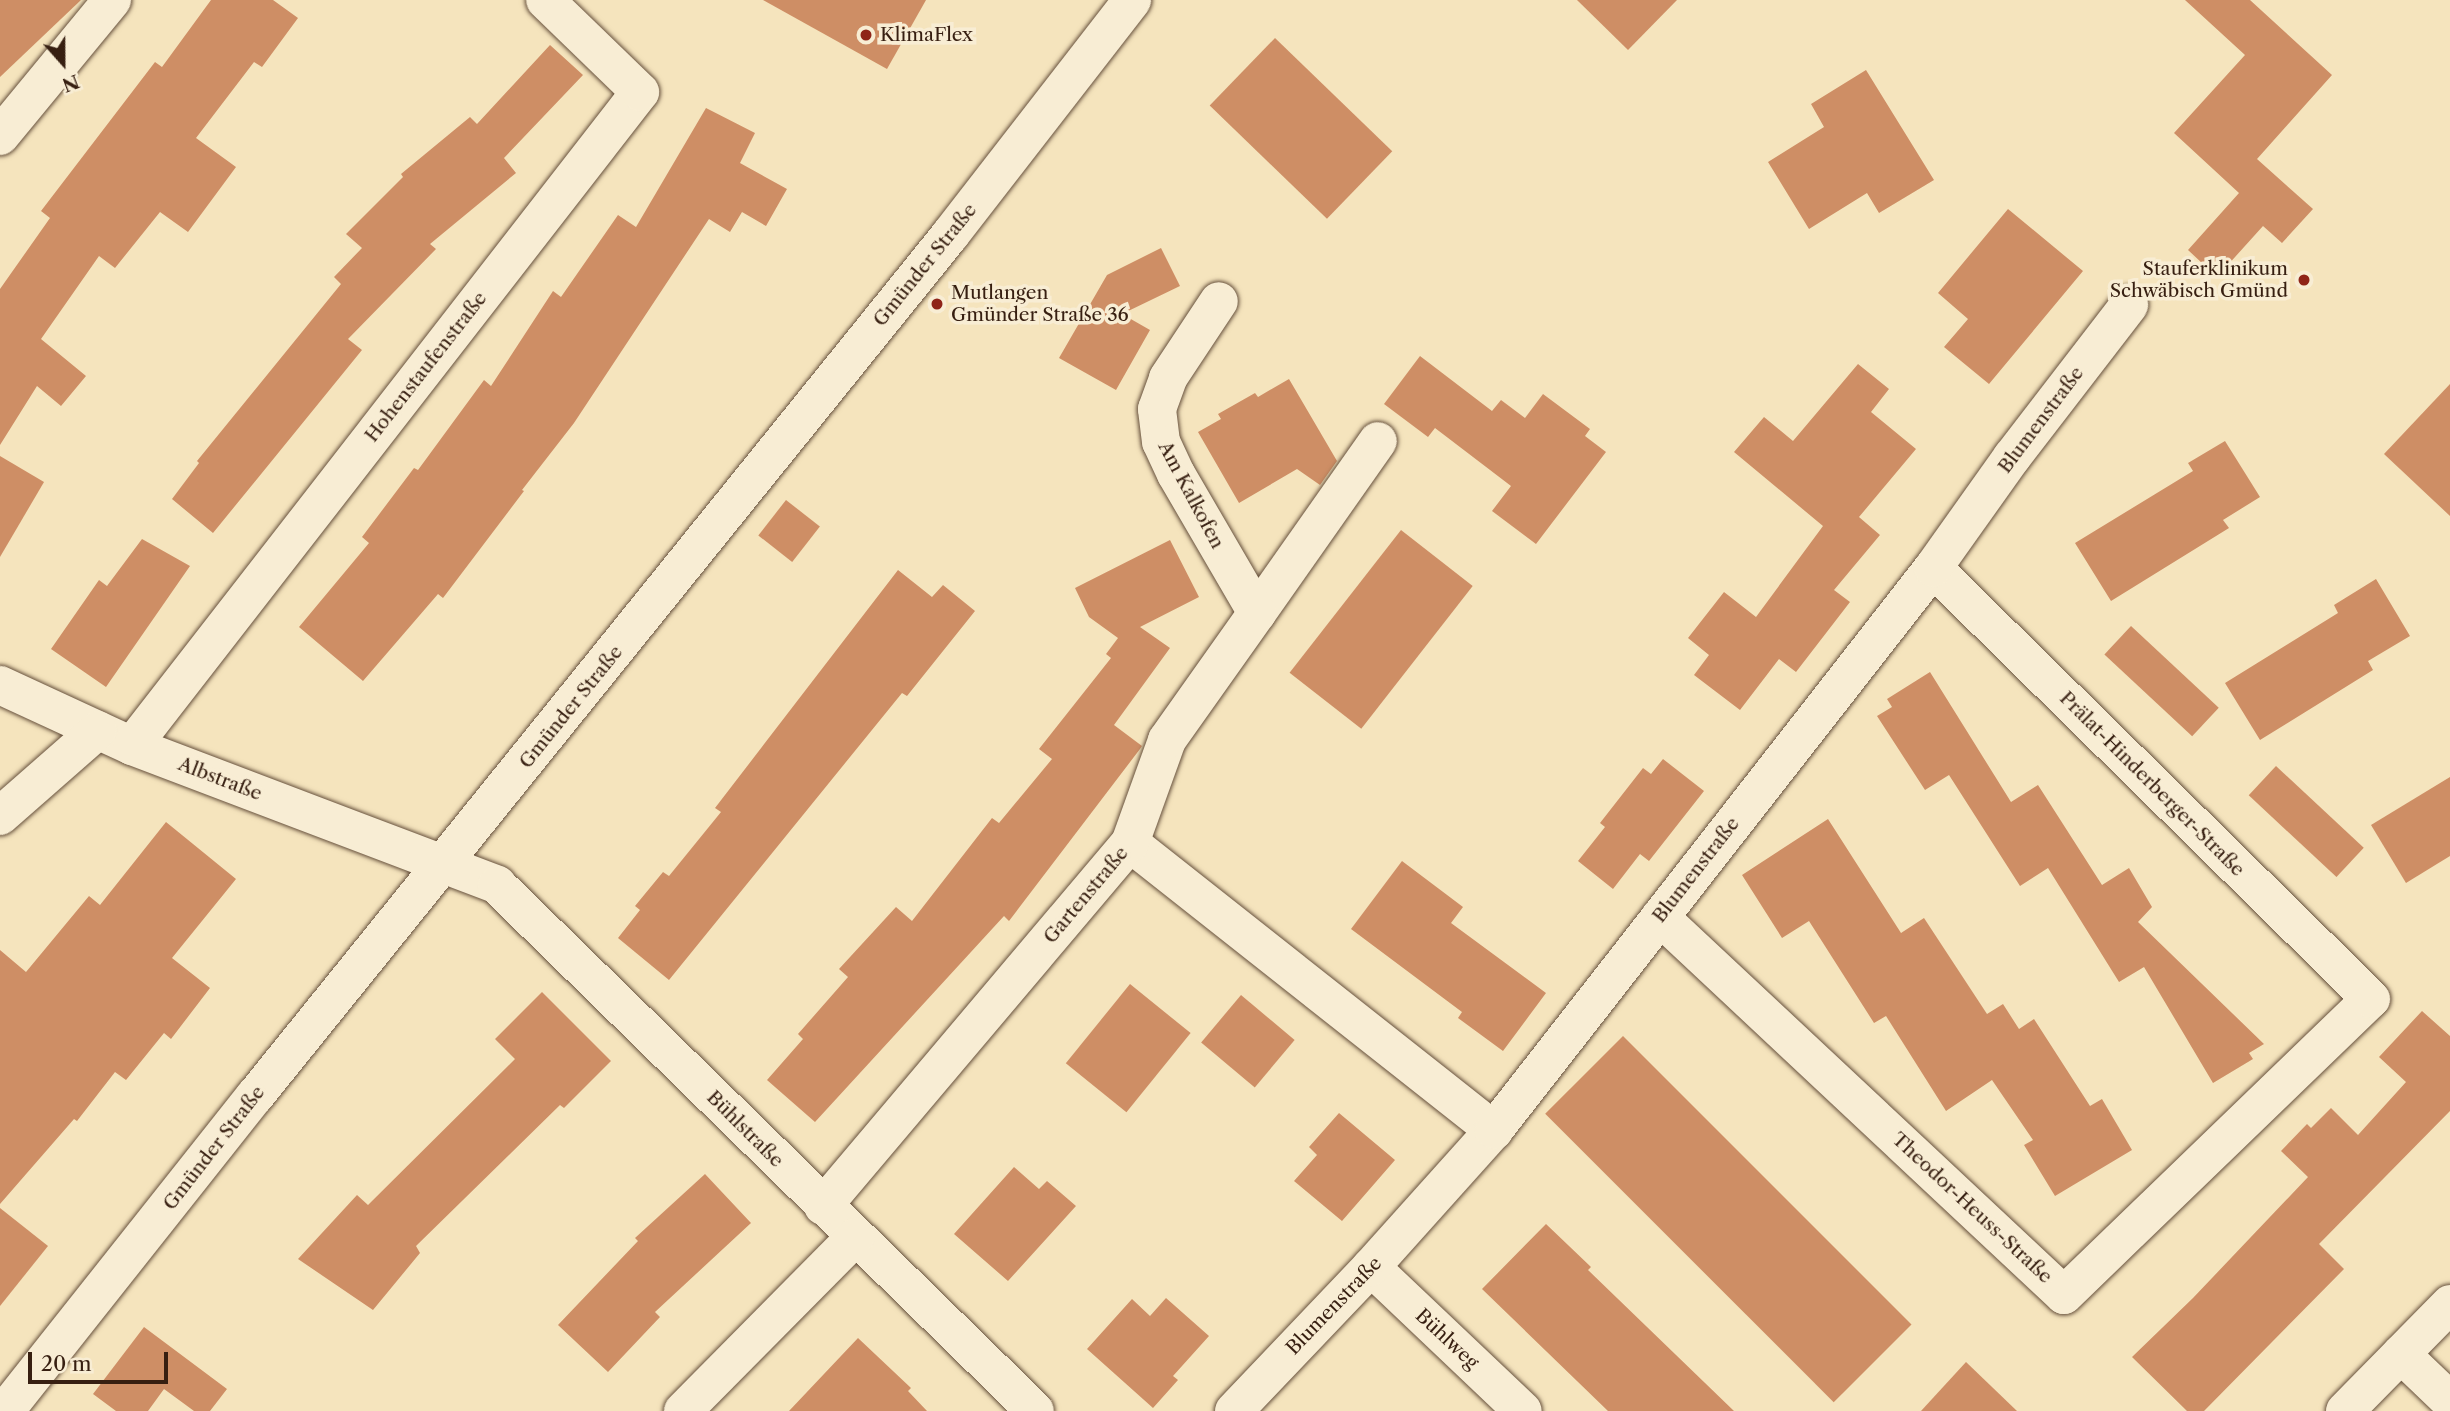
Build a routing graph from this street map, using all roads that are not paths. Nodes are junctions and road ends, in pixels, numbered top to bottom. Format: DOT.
graph roads {
  1 [pos="112,0"];
  2 [pos="545,0"];
  3 [pos="1132,0"];
  4 [pos="0,136"];
  5 [pos="1219,301"];
  6 [pos="2129,305"];
  7 [pos="1378,441"];
  8 [pos="1933,568"];
  9 [pos="1257,613"];
  10 [pos="0,685"];
  11 [pos="97,730"];
  12 [pos="132,746"];
  13 [pos="0,816"];
  14 [pos="1130,843"];
  15 [pos="445,863"];
  16 [pos="1660,917"];
  17 [pos="2371,999"];
  18 [pos="1494,1130"];
  19 [pos="823,1206"];
  20 [pos="855,1237"];
  21 [pos="1371,1267"];
  22 [pos="2450,1304"];
  23 [pos="2401,1354"];
  24 [pos="2450,1401"];
  25 [pos="5,1411"];
  26 [pos="683,1411"];
  27 [pos="1035,1411"];
  28 [pos="1234,1411"];
  29 [pos="1523,1411"];
  30 [pos="2345,1411"];
  1 -- 4 [label="street"];
  2 -- 12 [label="street, Hohenstaufenstraße"];
  3 -- 15 [label="street, Gmünder Straße"];
  5 -- 9 [label="street, Am Kalkofen"];
  6 -- 8 [label="street, Blumenstraße"];
  7 -- 9 [label="street"];
  8 -- 16 [label="street, Blumenstraße"];
  8 -- 17 [label="street, Prälat-Hinderberger-Straße"];
  9 -- 14 [label="street"];
  10 -- 11 [label="street, Albstraße"];
  11 -- 12 [label="street, Albstraße"];
  11 -- 13 [label="street"];
  12 -- 15 [label="street, Albstraße"];
  14 -- 18 [label="street, Gartenstraße"];
  14 -- 19 [label="street, Gartenstraße"];
  15 -- 19 [label="street, Bühlstraße"];
  15 -- 25 [label="street, Gmünder Straße"];
  16 -- 17 [label="street, Theodor-Heuss-Straße"];
  16 -- 18 [label="street, Blumenstraße"];
  18 -- 21 [label="street, Blumenstraße"];
  19 -- 20 [label="street, Bühlstraße"];
  20 -- 26 [label="street"];
  20 -- 27 [label="street, Bühlstraße"];
  21 -- 28 [label="street, Blumenstraße"];
  21 -- 29 [label="street, Bühlweg"];
  22 -- 23 [label="street"];
  23 -- 24 [label="street"];
  23 -- 30 [label="street"];
}
